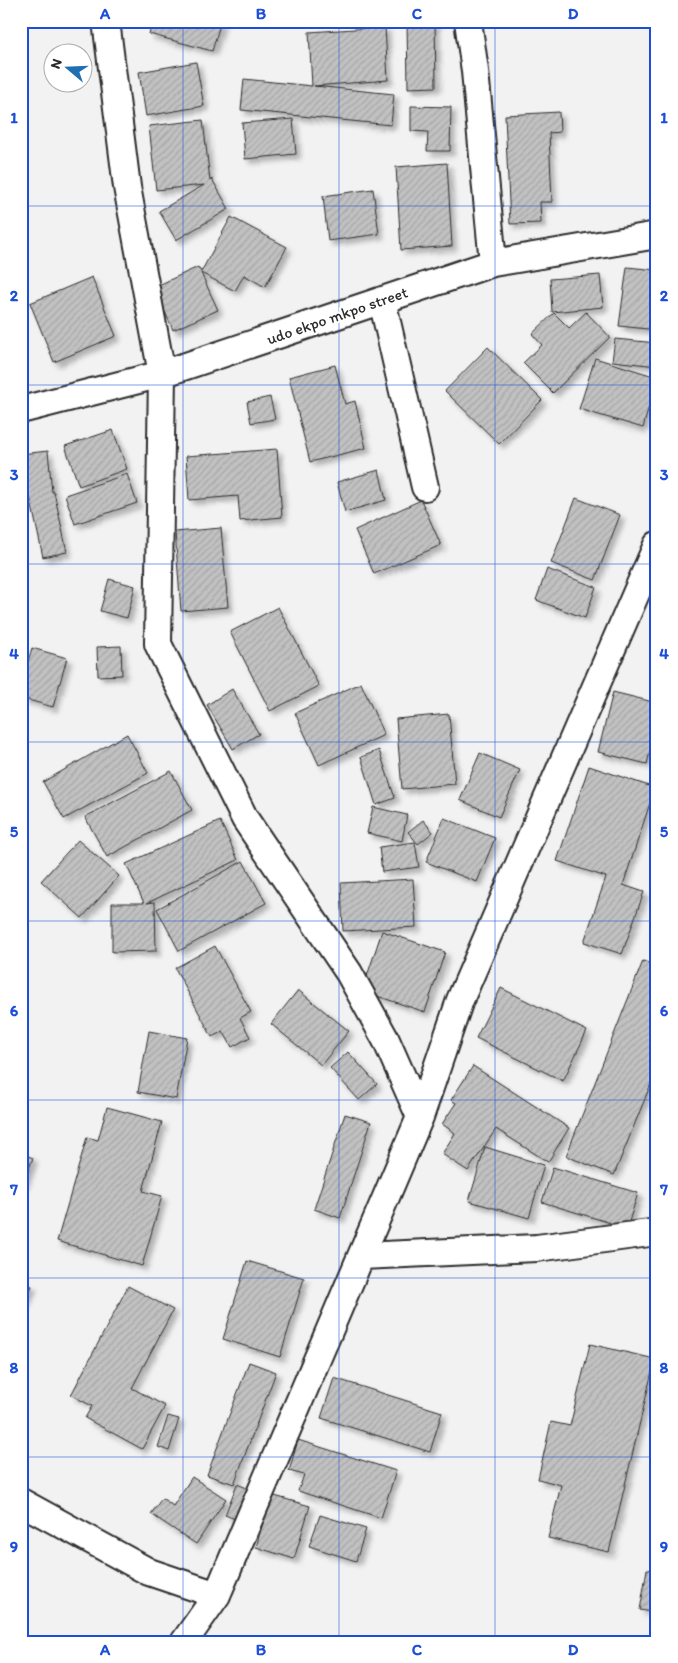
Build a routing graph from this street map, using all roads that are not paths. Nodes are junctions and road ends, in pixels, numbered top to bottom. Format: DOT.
graph roads {
  1 [pos="106,21"];
  2 [pos="468,21"];
  3 [pos="657,234"];
  4 [pos="493,263"];
  5 [pos="382,300"];
  6 [pos="162,374"];
  7 [pos="21,410"];
  8 [pos="425,487"];
  9 [pos="657,545"];
  10 [pos="420,1118"];
  11 [pos="657,1232"];
  12 [pos="361,1256"];
  13 [pos="21,1502"];
  14 [pos="217,1595"];
  15 [pos="184,1642"];
  1 -- 6 [label="street"];
  2 -- 4 [label="street"];
  3 -- 4 [label="street, udo ekpo mkpo street"];
  4 -- 5 [label="street, udo ekpo mkpo street"];
  5 -- 6 [label="street, udo ekpo mkpo street"];
  5 -- 8 [label="street"];
  6 -- 7 [label="street, udo ekpo mkpo street"];
  6 -- 10 [label="street"];
  9 -- 10 [label="street"];
  10 -- 12 [label="street"];
  11 -- 12 [label="street"];
  12 -- 14 [label="street"];
  13 -- 14 [label="street"];
  14 -- 15 [label="street"];
}
